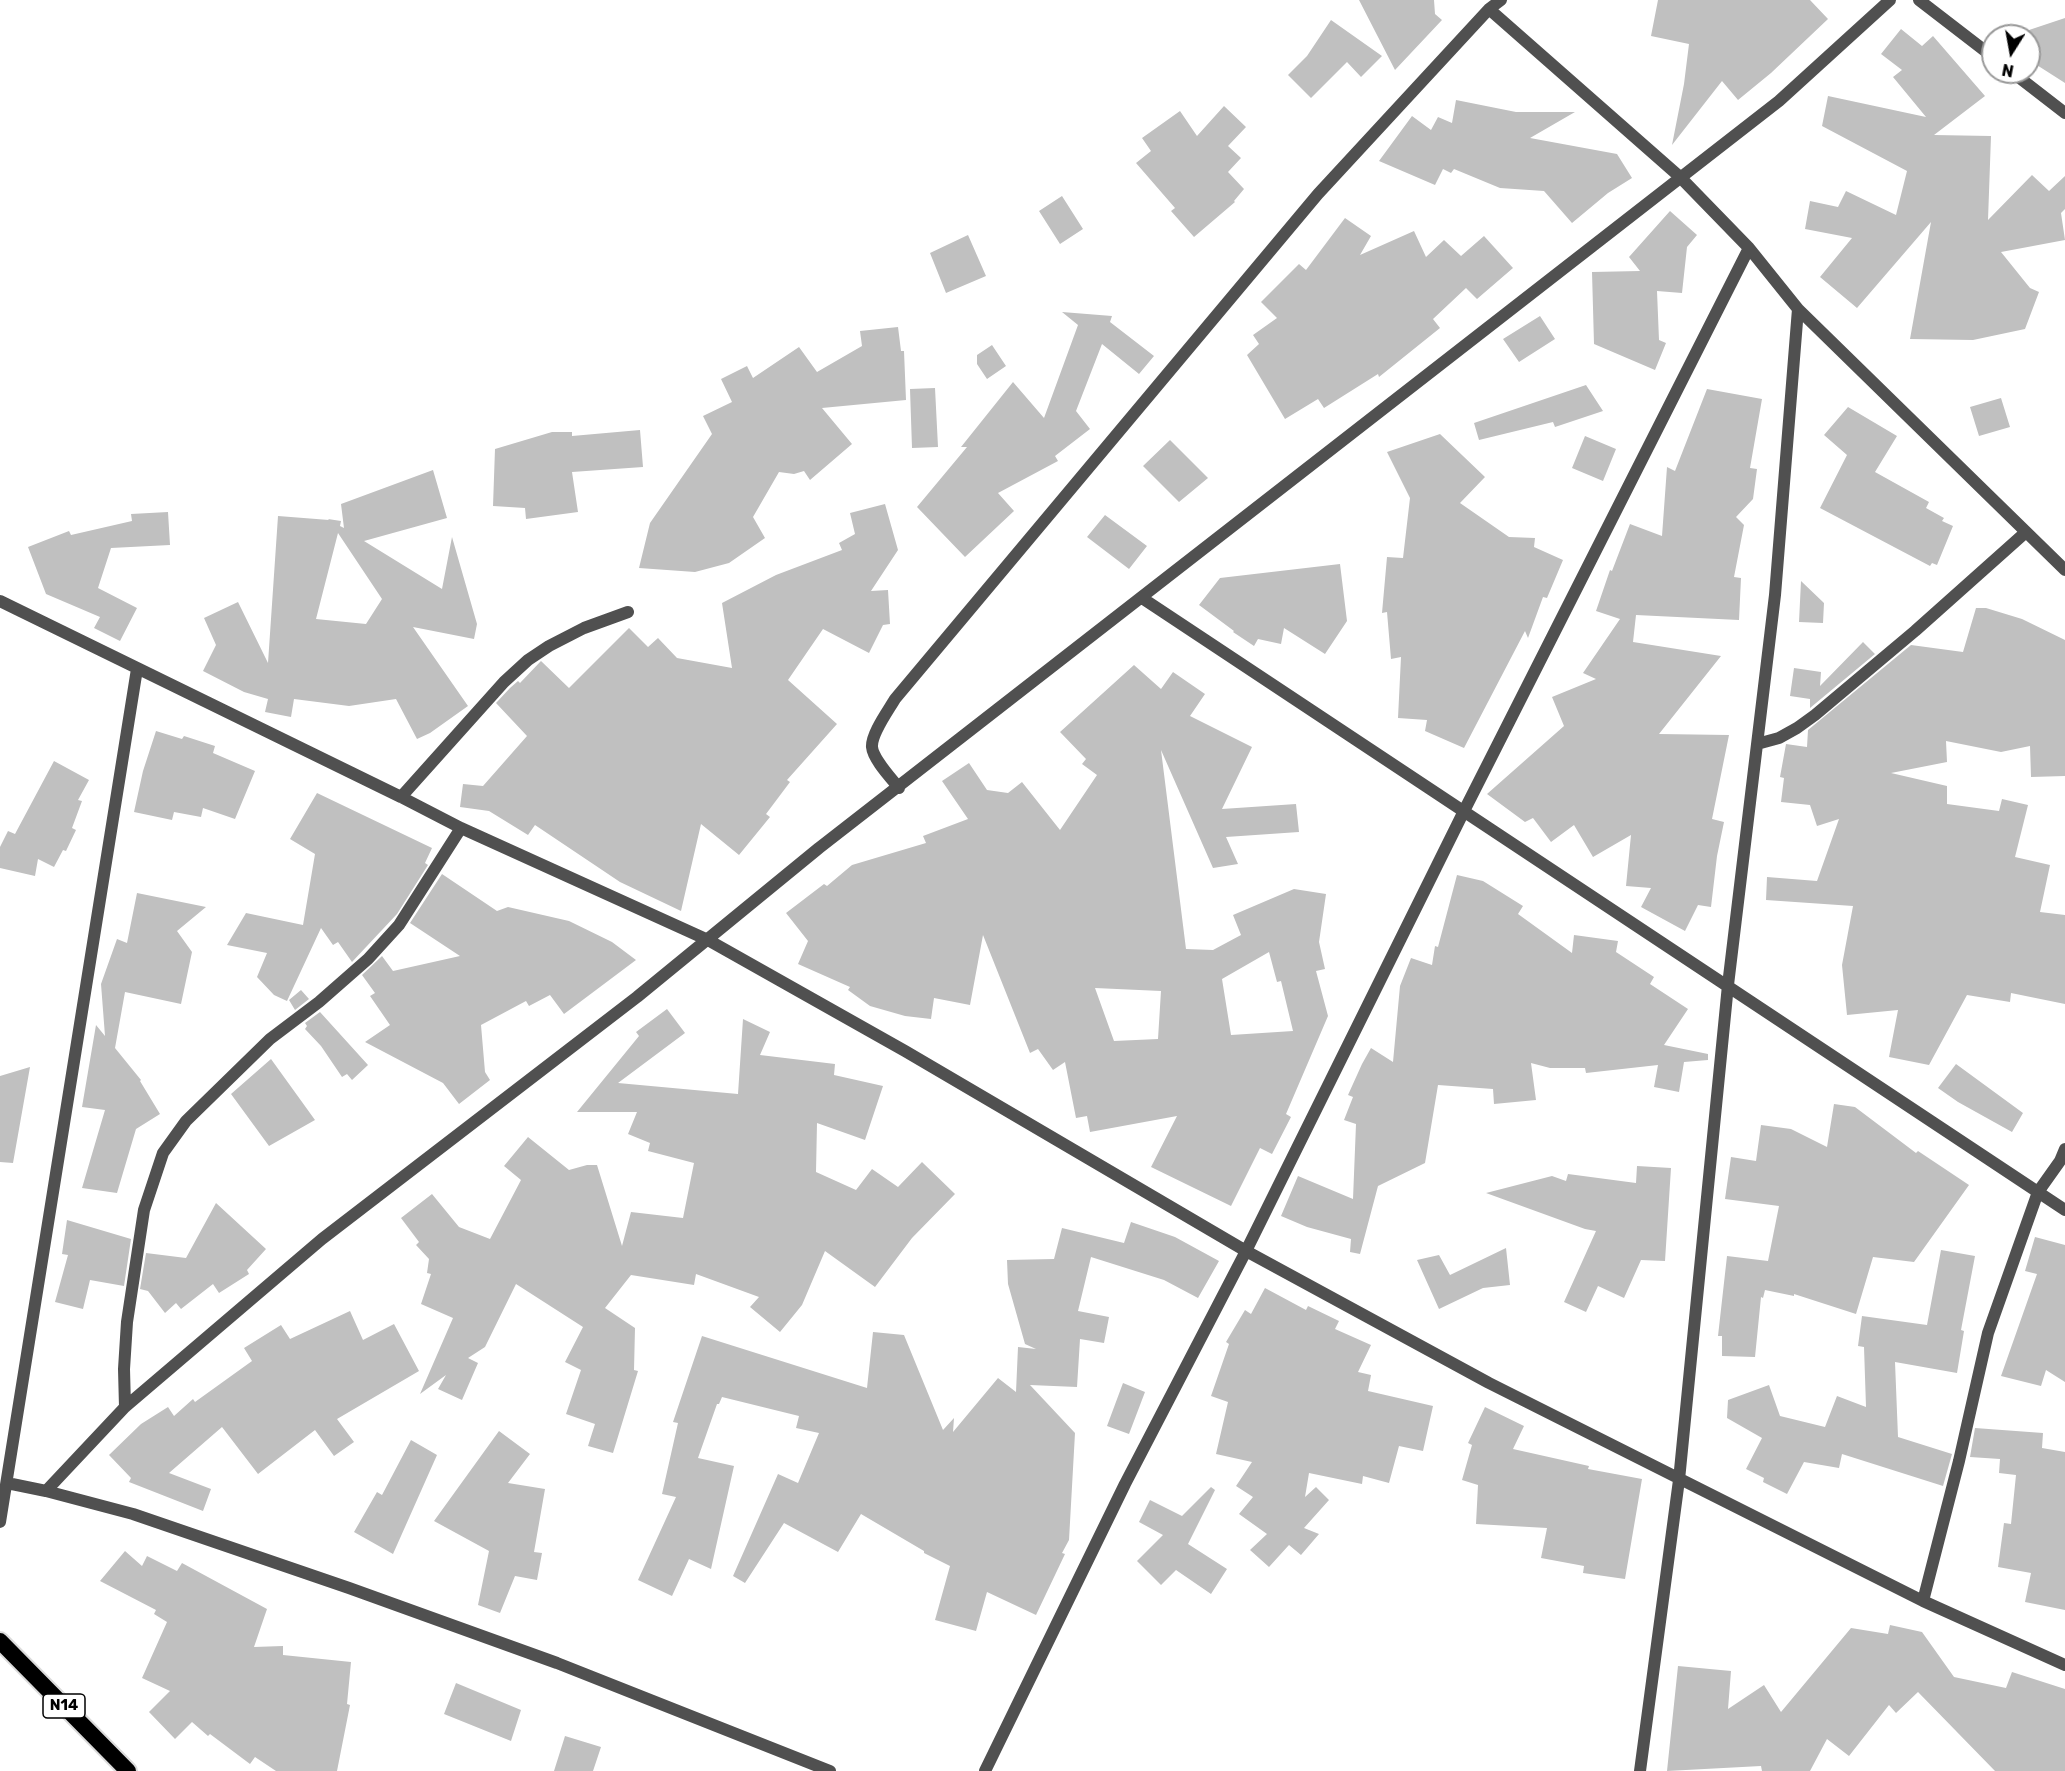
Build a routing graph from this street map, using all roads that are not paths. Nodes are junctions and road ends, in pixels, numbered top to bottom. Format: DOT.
graph roads {
  1 [pos="1501,0"];
  2 [pos="1890,0"];
  3 [pos="1919,0"];
  4 [pos="1489,9"];
  5 [pos="1981,48"];
  6 [pos="2028,84"];
  7 [pos="2065,113"];
  8 [pos="1680,177"];
  9 [pos="1749,248"];
  10 [pos="1798,309"];
  11 [pos="2026,532"];
  12 [pos="2065,570"];
  13 [pos="1142,598"];
  14 [pos="0,601"];
  15 [pos="628,612"];
  16 [pos="137,669"];
  17 [pos="1757,744"];
  18 [pos="899,788"];
  19 [pos="401,797"];
  20 [pos="1464,811"];
  21 [pos="461,828"];
  22 [pos="708,940"];
  23 [pos="1728,985"];
  24 [pos="2065,1149"];
  25 [pos="2038,1192"];
  26 [pos="2065,1210"];
  27 [pos="1246,1251"];
  28 [pos="124,1407"];
  29 [pos="1679,1479"];
  30 [pos="7,1483"];
  31 [pos="46,1491"];
  32 [pos="0,1522"];
  33 [pos="1923,1601"];
  34 [pos="0,1641"];
  35 [pos="2065,1665"];
  36 [pos="128,1771"];
  37 [pos="830,1771"];
  38 [pos="985,1771"];
  39 [pos="1640,1771"];
  1 -- 4 [label="street"];
  2 -- 8 [label="street"];
  3 -- 5 [label="street"];
  4 -- 8 [label="street"];
  4 -- 18 [label="street"];
  6 -- 7 [label="street"];
  8 -- 9 [label="street"];
  8 -- 13 [label="street"];
  9 -- 10 [label="street"];
  9 -- 20 [label="street"];
  10 -- 11 [label="street"];
  10 -- 17 [label="street"];
  11 -- 12 [label="street"];
  11 -- 17 [label="street"];
  13 -- 18 [label="street"];
  13 -- 20 [label="street"];
  14 -- 16 [label="street"];
  15 -- 19 [label="street"];
  16 -- 19 [label="street"];
  16 -- 30 [label="street"];
  17 -- 23 [label="street"];
  18 -- 22 [label="street"];
  19 -- 21 [label="street"];
  20 -- 23 [label="street"];
  20 -- 27 [label="street"];
  21 -- 22 [label="street"];
  21 -- 28 [label="street"];
  22 -- 27 [label="street"];
  22 -- 28 [label="street"];
  23 -- 25 [label="street"];
  23 -- 29 [label="street"];
  24 -- 25 [label="street"];
  25 -- 26 [label="street"];
  25 -- 33 [label="street"];
  27 -- 29 [label="street"];
  27 -- 38 [label="street"];
  28 -- 31 [label="street"];
  29 -- 33 [label="street"];
  29 -- 39 [label="street"];
  30 -- 31 [label="street"];
  30 -- 32 [label="street"];
  31 -- 37 [label="street"];
  33 -- 35 [label="street"];
  34 -- 36 [label="highway, N14"];
}
